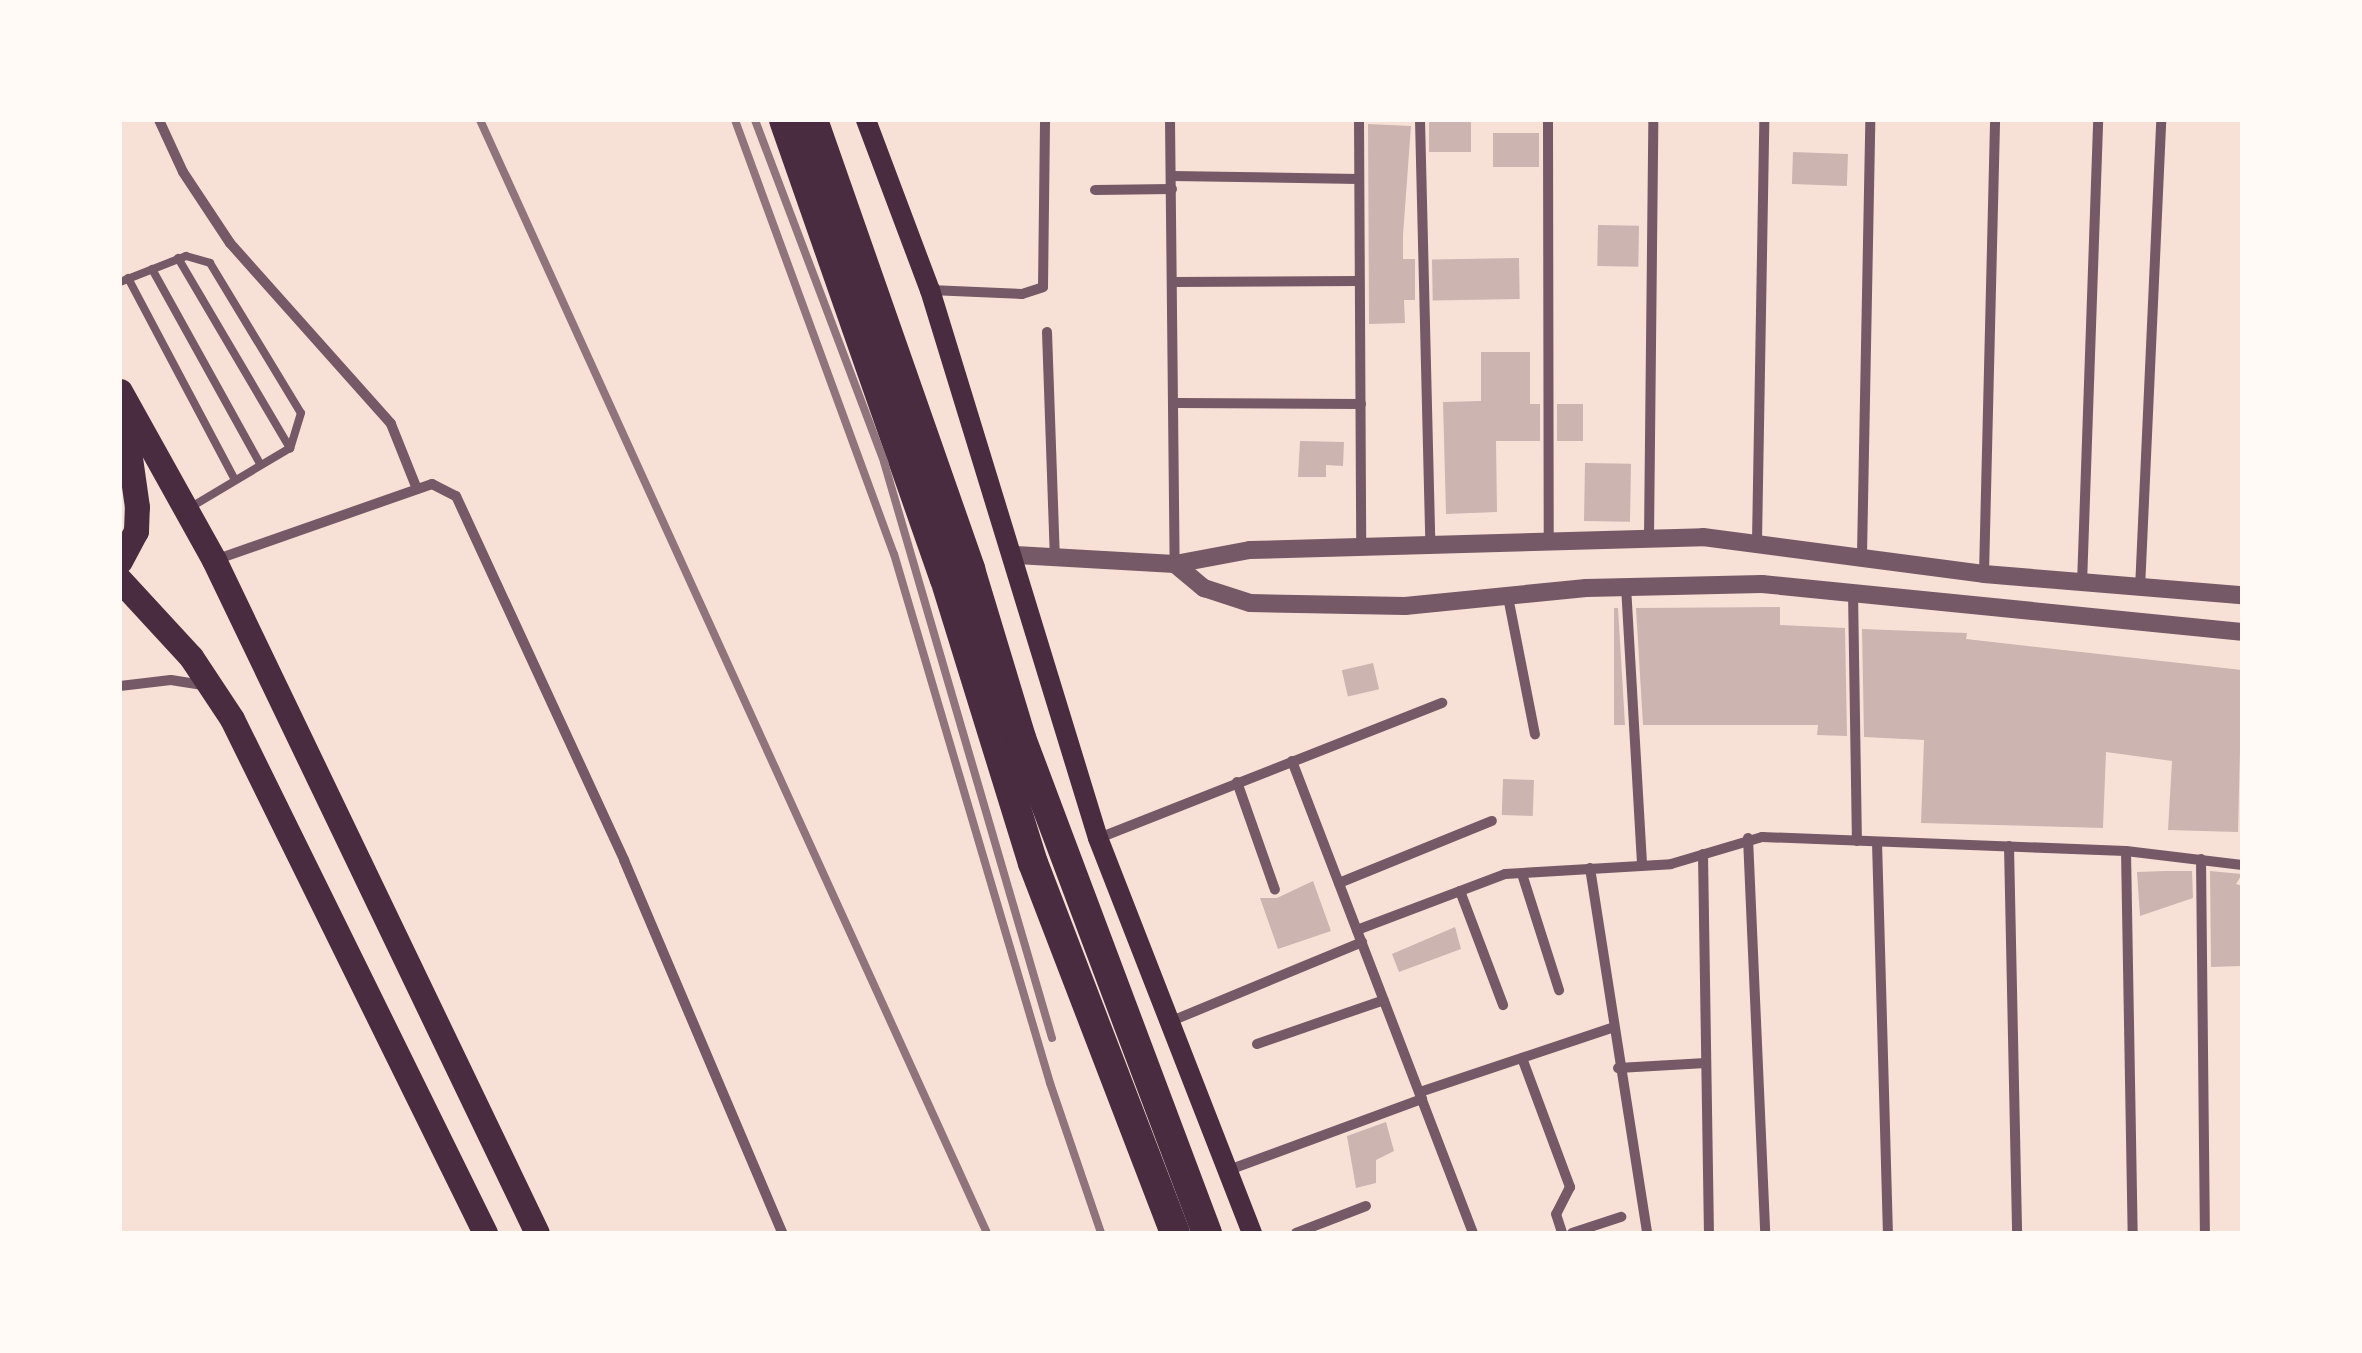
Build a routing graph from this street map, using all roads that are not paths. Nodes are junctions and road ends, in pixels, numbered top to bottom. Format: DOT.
graph roads {
  1 [pos="159,120"];
  2 [pos="784,120"];
  3 [pos="813,120"];
  4 [pos="866,120"];
  5 [pos="1045,120"];
  6 [pos="1170,120"];
  7 [pos="1360,120"];
  8 [pos="1420,120"];
  9 [pos="1548,120"];
  10 [pos="1653,120"];
  11 [pos="1764,120"];
  12 [pos="1870,120"];
  13 [pos="1994,120"];
  14 [pos="2098,120"];
  15 [pos="2160,120"];
  16 [pos="1172,176"];
  17 [pos="1358,179"];
  18 [pos="1172,189"];
  19 [pos="1095,190"];
  20 [pos="178,258"];
  21 [pos="152,268"];
  22 [pos="124,280"];
  23 [pos="1360,281"];
  24 [pos="1174,282"];
  25 [pos="930,290"];
  26 [pos="1047,332"];
  27 [pos="120,392"];
  28 [pos="1177,403"];
  29 [pos="1361,404"];
  30 [pos="290,448"];
  31 [pos="260,464"];
  32 [pos="234,478"];
  33 [pos="417,489"];
  34 [pos="188,509"];
  35 [pos="1648,536"];
  36 [pos="1549,539"];
  37 [pos="1757,541"];
  38 [pos="1430,544"];
  39 [pos="1361,545"];
  40 [pos="1015,555"];
  41 [pos="1862,555"];
  42 [pos="1054,559"];
  43 [pos="214,560"];
  44 [pos="120,561"];
  45 [pos="1175,564"];
  46 [pos="1984,574"];
  47 [pos="120,580"];
  48 [pos="2082,585"];
  49 [pos="1626,586"];
  50 [pos="2140,589"];
  51 [pos="1853,590"];
  52 [pos="2242,595"];
  53 [pos="1508,597"];
  54 [pos="2242,632"];
  55 [pos="120,686"];
  56 [pos="213,688"];
  57 [pos="1442,703"];
  58 [pos="1535,734"];
  59 [pos="1292,761"];
  60 [pos="1236,782"];
  61 [pos="1492,821"];
  62 [pos="1098,838"];
  63 [pos="1748,838"];
  64 [pos="1857,841"];
  65 [pos="1877,842"];
  66 [pos="2008,846"];
  67 [pos="2126,851"];
  68 [pos="1704,854"];
  69 [pos="2200,859"];
  70 [pos="2242,865"];
  71 [pos="1642,866"];
  72 [pos="1590,868"];
  73 [pos="1522,874"];
  74 [pos="1339,882"];
  75 [pos="1275,890"];
  76 [pos="1460,890"];
  77 [pos="1358,930"];
  78 [pos="1362,942"];
  79 [pos="1559,990"];
  80 [pos="1384,1000"];
  81 [pos="1503,1006"];
  82 [pos="1168,1022"];
  83 [pos="1611,1028"];
  84 [pos="1257,1044"];
  85 [pos="1522,1058"];
  86 [pos="1706,1063"];
  87 [pos="1618,1068"];
  88 [pos="1421,1096"];
  89 [pos="1225,1171"];
  90 [pos="1366,1206"];
  91 [pos="1621,1217"];
  92 [pos="486,1233"];
  93 [pos="537,1233"];
  94 [pos="782,1233"];
  95 [pos="1175,1233"];
  96 [pos="1208,1233"];
  97 [pos="1252,1233"];
  98 [pos="1296,1233"];
  99 [pos="1473,1233"];
  100 [pos="1562,1233"];
  101 [pos="1572,1233"];
  102 [pos="1647,1233"];
  103 [pos="1708,1233"];
  104 [pos="1765,1233"];
  105 [pos="1888,1233"];
  106 [pos="2018,1233"];
  107 [pos="2134,1233"];
  108 [pos="2205,1233"];
  1 -- 33 [label="street"];
  2 -- 95 [label="highway"];
  3 -- 96 [label="highway"];
  4 -- 25 [label="main road"];
  5 -- 25 [label="street"];
  6 -- 16 [label="street"];
  7 -- 17 [label="street"];
  8 -- 38 [label="street"];
  9 -- 36 [label="street"];
  10 -- 35 [label="street"];
  11 -- 37 [label="street"];
  12 -- 41 [label="street"];
  13 -- 46 [label="street"];
  14 -- 48 [label="street"];
  15 -- 50 [label="street"];
  16 -- 17 [label="street"];
  16 -- 18 [label="street"];
  17 -- 23 [label="street"];
  18 -- 19 [label="street"];
  18 -- 24 [label="street"];
  20 -- 21 [label="lane"];
  20 -- 30 [label="lane"];
  20 -- 30 [label="lane"];
  21 -- 22 [label="lane"];
  21 -- 31 [label="lane"];
  22 -- 32 [label="lane"];
  23 -- 24 [label="street"];
  23 -- 29 [label="street"];
  24 -- 28 [label="street"];
  25 -- 40 [label="main road"];
  26 -- 42 [label="street"];
  27 -- 34 [label="main road"];
  27 -- 44 [label="main road"];
  28 -- 29 [label="street"];
  28 -- 45 [label="street"];
  29 -- 39 [label="street"];
  30 -- 31 [label="lane"];
  31 -- 32 [label="lane"];
  32 -- 34 [label="lane"];
  33 -- 43 [label="street"];
  33 -- 94 [label="street"];
  34 -- 43 [label="main road"];
  35 -- 36 [label="street"];
  35 -- 37 [label="street"];
  36 -- 38 [label="street"];
  37 -- 41 [label="street"];
  38 -- 39 [label="street"];
  39 -- 45 [label="street"];
  40 -- 42 [label="street"];
  40 -- 62 [label="main road"];
  41 -- 46 [label="street"];
  42 -- 45 [label="street"];
  43 -- 93 [label="main road"];
  45 -- 53 [label="street"];
  46 -- 48 [label="street"];
  47 -- 56 [label="main road"];
  48 -- 50 [label="street"];
  49 -- 51 [label="street"];
  49 -- 53 [label="street"];
  49 -- 71 [label="street"];
  50 -- 52 [label="street"];
  51 -- 54 [label="street"];
  51 -- 64 [label="street"];
  53 -- 58 [label="street"];
  55 -- 56 [label="street"];
  56 -- 92 [label="main road"];
  57 -- 59 [label="street"];
  59 -- 60 [label="street"];
  59 -- 74 [label="street"];
  60 -- 62 [label="street"];
  60 -- 75 [label="street"];
  61 -- 74 [label="street"];
  62 -- 82 [label="main road"];
  63 -- 64 [label="street"];
  63 -- 68 [label="street"];
  63 -- 104 [label="street"];
  64 -- 65 [label="street"];
  65 -- 66 [label="street"];
  65 -- 105 [label="street"];
  66 -- 67 [label="street"];
  66 -- 106 [label="street"];
  67 -- 69 [label="street"];
  67 -- 107 [label="street"];
  68 -- 71 [label="street"];
  68 -- 86 [label="street"];
  69 -- 70 [label="street"];
  69 -- 108 [label="street"];
  71 -- 72 [label="street"];
  72 -- 73 [label="street"];
  72 -- 83 [label="street"];
  73 -- 76 [label="street"];
  73 -- 79 [label="street"];
  74 -- 77 [label="street"];
  76 -- 77 [label="street"];
  76 -- 81 [label="street"];
  77 -- 78 [label="street"];
  78 -- 80 [label="street"];
  78 -- 82 [label="street"];
  80 -- 84 [label="street"];
  80 -- 88 [label="street"];
  82 -- 89 [label="main road"];
  83 -- 85 [label="street"];
  83 -- 87 [label="street"];
  85 -- 88 [label="street"];
  85 -- 100 [label="street"];
  86 -- 87 [label="street"];
  86 -- 103 [label="street"];
  87 -- 102 [label="street"];
  88 -- 89 [label="street"];
  88 -- 99 [label="street"];
  89 -- 97 [label="main road"];
  90 -- 98 [label="street"];
  91 -- 101 [label="street"];
}
